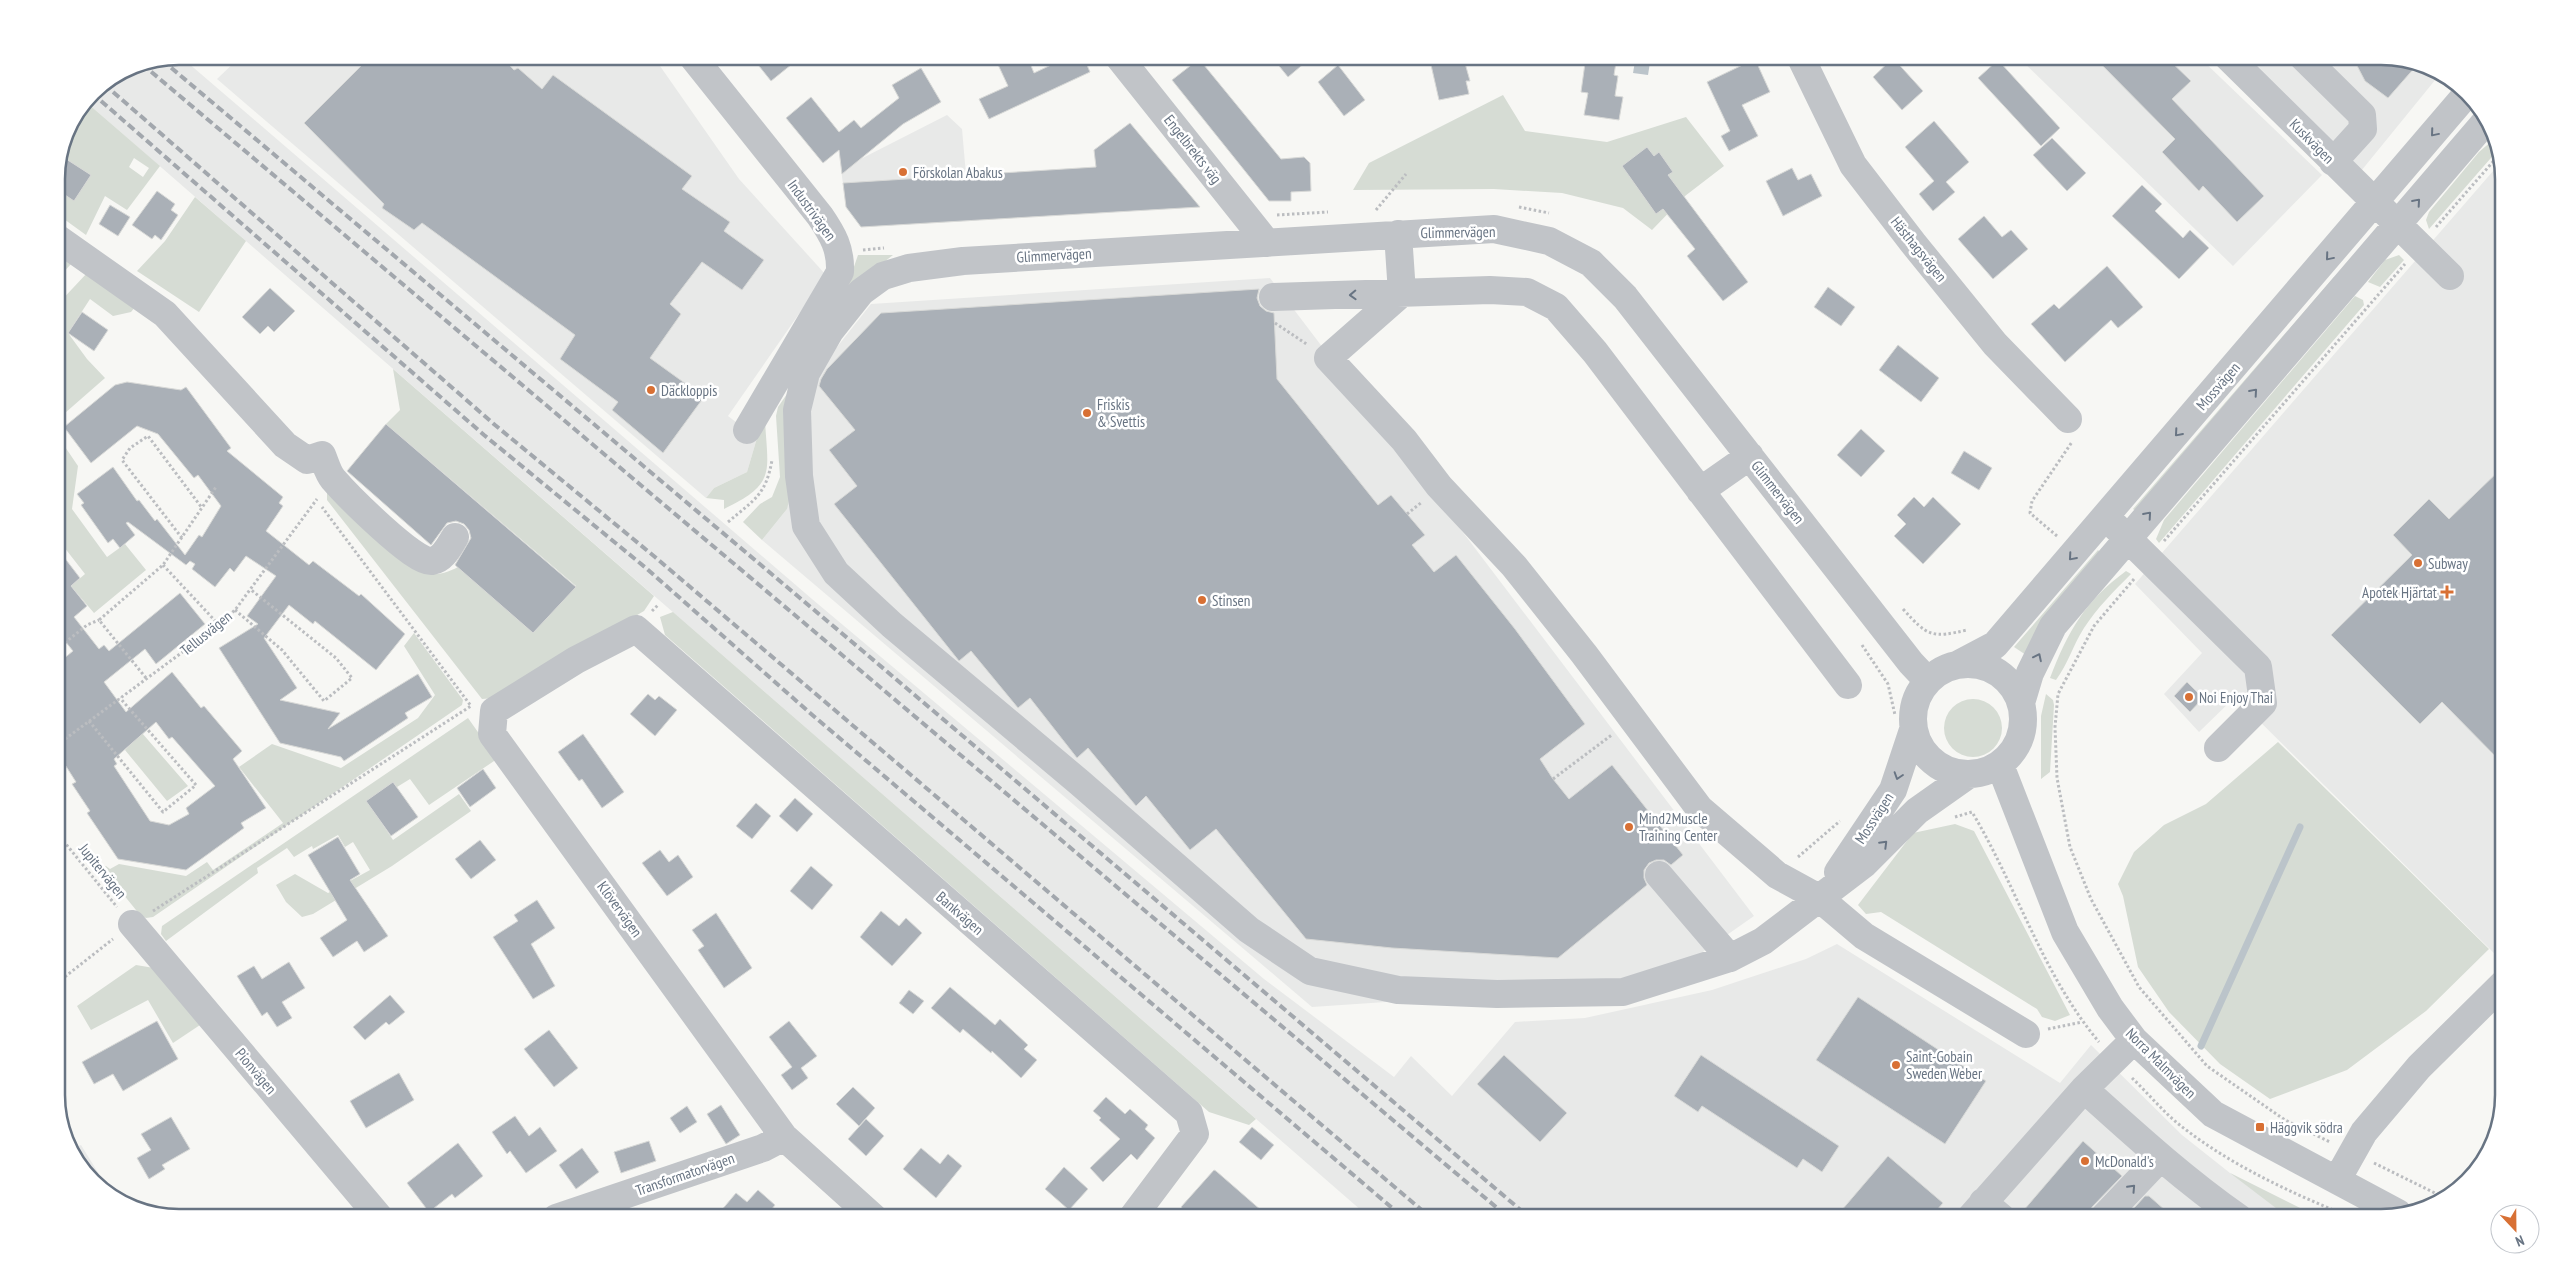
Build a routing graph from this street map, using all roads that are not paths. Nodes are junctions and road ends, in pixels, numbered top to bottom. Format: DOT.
graph roads {
  1 [pos="699,65"];
  2 [pos="1125,65"];
  3 [pos="1804,65"];
  4 [pos="2236,65"];
  5 [pos="2311,65"];
  6 [pos="2462,99"];
  7 [pos="2482,126"];
  8 [pos="2333,162"];
  9 [pos="2375,202"];
  10 [pos="2398,224"];
  11 [pos="1398,234"];
  12 [pos="1267,243"];
  13 [pos="65,244"];
  14 [pos="2450,276"];
  15 [pos="1402,293"];
  16 [pos="1274,310"];
  17 [pos="2068,419"];
  18 [pos="747,430"];
  19 [pos="1750,456"];
  20 [pos="1700,491"];
  21 [pos="2106,517"];
  22 [pos="455,537"];
  23 [pos="2128,539"];
  24 [pos="636,630"];
  25 [pos="1959,664"];
  26 [pos="1928,681"];
  27 [pos="1848,684"];
  28 [pos="2021,702"];
  29 [pos="1904,724"];
  30 [pos="2218,748"];
  31 [pos="2000,766"];
  32 [pos="1968,775"];
  33 [pos="1659,875"];
  34 [pos="1819,898"];
  35 [pos="132,924"];
  36 [pos="1730,958"];
  37 [pos="2495,992"];
  38 [pos="2026,1034"];
  39 [pos="2134,1040"];
  40 [pos="2084,1089"];
  41 [pos="784,1137"];
  42 [pos="2160,1158"];
  43 [pos="2337,1180"];
  44 [pos="2390,1208"];
  45 [pos="372,1209"];
  46 [pos="583,1209"];
  47 [pos="864,1209"];
  48 [pos="1139,1209"];
  49 [pos="1987,1209"];
  50 [pos="2112,1209"];
  51 [pos="2226,1209"];
  1 -- 18 [label="street, Industrivägen"];
  2 -- 12 [label="street, Engelbrekts väg"];
  3 -- 17 [label="street, Hästhagsvägen"];
  4 -- 8 [label="street, Kuskvägen"];
  5 -- 8 [label="street"];
  6 -- 9 [label="street, Mossvägen, one-way"];
  10 -- 7 [label="street, Mossvägen, one-way"];
  8 -- 9 [label="street, Kuskvägen"];
  9 -- 10 [label="street, Kuskvägen"];
  9 -- 21 [label="street, Mossvägen, one-way"];
  10 -- 14 [label="street, Kuskvägen"];
  23 -- 10 [label="street, Mossvägen, one-way"];
  11 -- 12 [label="street, Glimmervägen"];
  11 -- 15 [label="street"];
  11 -- 19 [label="street, Glimmervägen"];
  12 -- 36 [label="street, Glimmervägen"];
  13 -- 22 [label="street"];
  15 -- 16 [label="street, one-way"];
  15 -- 20 [label="street"];
  15 -- 34 [label="street"];
  19 -- 20 [label="street"];
  19 -- 26 [label="street, Glimmervägen"];
  20 -- 27 [label="street"];
  21 -- 23 [label="street"];
  21 -- 25 [label="street, Mossvägen, one-way"];
  28 -- 23 [label="street, Mossvägen, one-way"];
  23 -- 30 [label="street"];
  24 -- 41 [label="street, Klövervägen"];
  24 -- 48 [label="street, Bankvägen"];
  25 -- 26 [label="street, Mossvägen"];
  25 -- 28 [label="street, Mossvägen"];
  26 -- 29 [label="street, Mossvägen"];
  28 -- 31 [label="street, Mossvägen"];
  29 -- 32 [label="street, Mossvägen"];
  29 -- 34 [label="street, Mossvägen, one-way"];
  31 -- 32 [label="street, Mossvägen"];
  31 -- 39 [label="street, Norra Malmvägen"];
  34 -- 32 [label="street, Mossvägen, one-way"];
  33 -- 36 [label="street"];
  34 -- 36 [label="street, Mossvägen"];
  34 -- 38 [label="street"];
  35 -- 45 [label="street, Pionvägen"];
  37 -- 43 [label="street"];
  39 -- 40 [label="street"];
  39 -- 43 [label="street, Norra Malmvägen"];
  40 -- 42 [label="street"];
  40 -- 49 [label="street"];
  41 -- 46 [label="street, Transformatorvägen"];
  41 -- 47 [label="street, Klövervägen"];
  50 -- 42 [label="street, one-way"];
  42 -- 51 [label="street"];
  43 -- 44 [label="street, Norra Malmvägen"];
}
